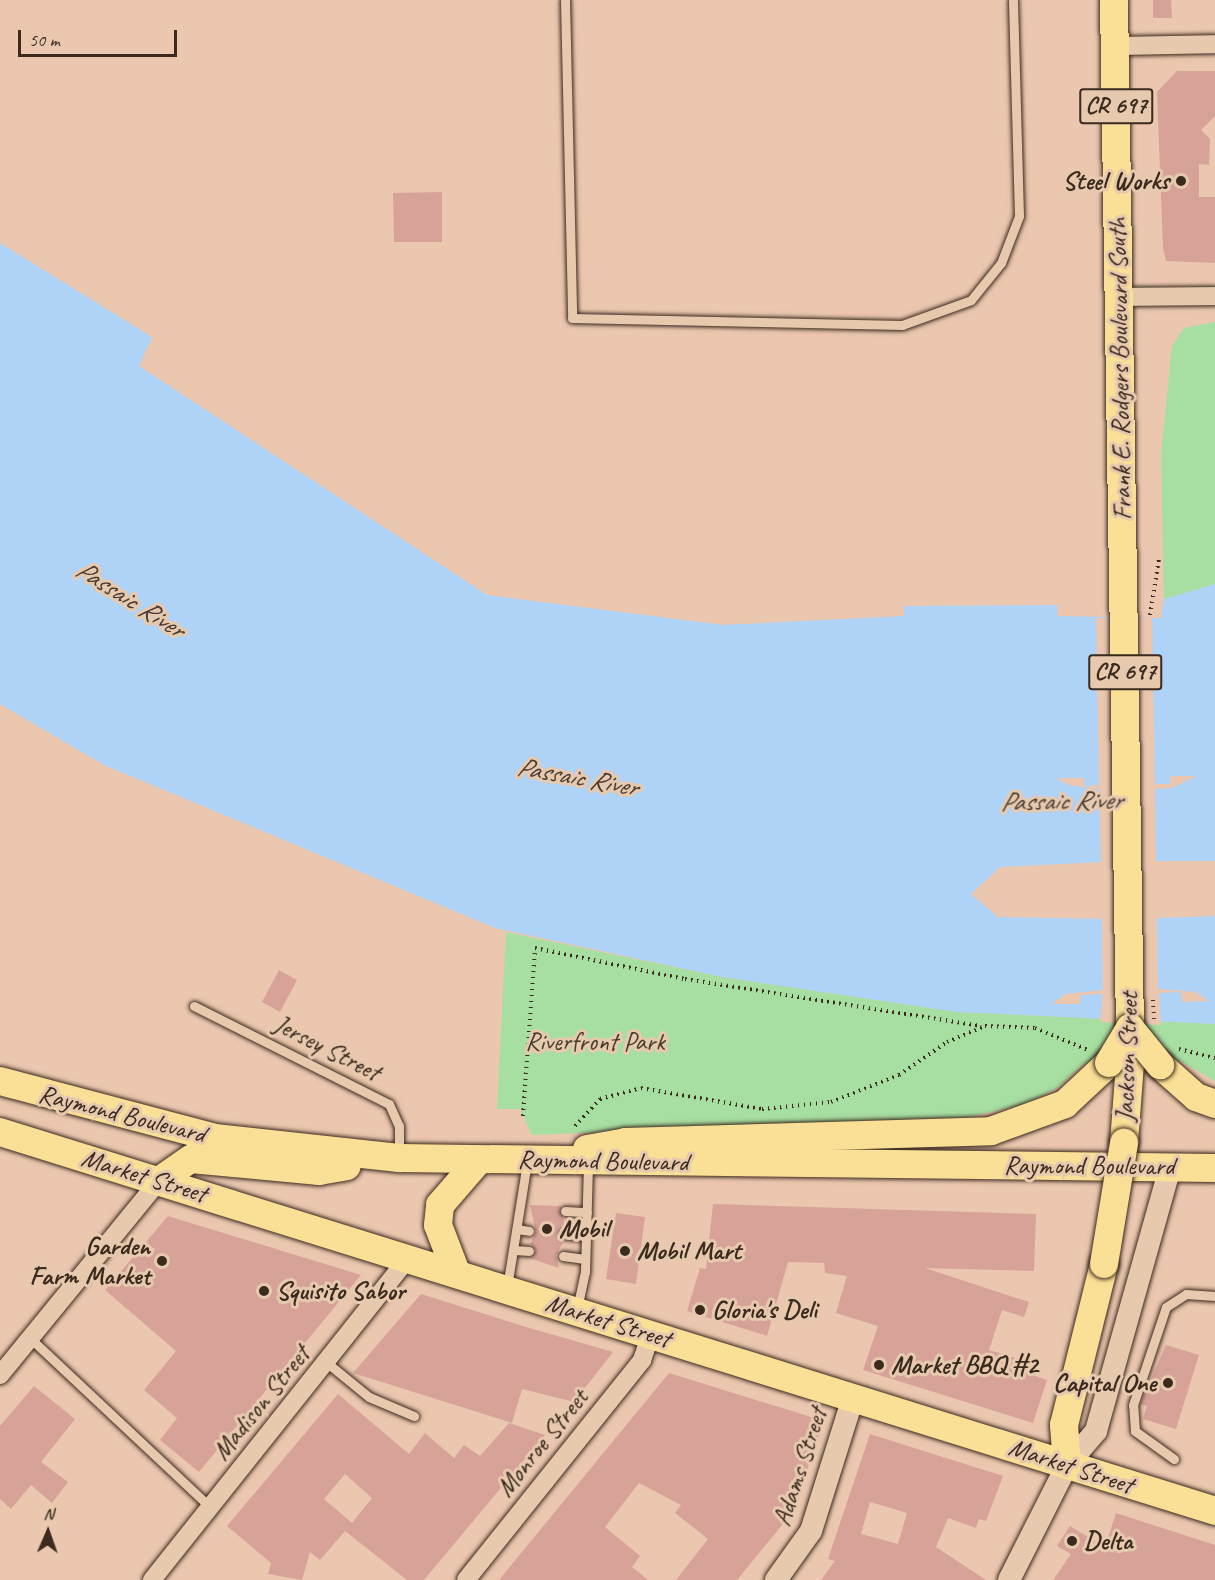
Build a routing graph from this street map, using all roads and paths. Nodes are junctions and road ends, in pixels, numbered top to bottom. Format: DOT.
graph roads {
  1 [pos="565,0"];
  2 [pos="1013,0"];
  3 [pos="1114,0"];
  4 [pos="1215,44"];
  5 [pos="1115,46"];
  6 [pos="1215,296"];
  7 [pos="1119,297"];
  8 [pos="1159,558"];
  9 [pos="1150,626"];
  10 [pos="1127,785"];
  11 [pos="194,1006"];
  12 [pos="985,1026"];
  13 [pos="1130,1028"];
  14 [pos="1165,1056"];
  15 [pos="1215,1058"];
  16 [pos="1110,1059"];
  17 [pos="0,1082"];
  18 [pos="1215,1104"];
  19 [pos="523,1116"];
  20 [pos="575,1126"];
  21 [pos="0,1132"];
  22 [pos="399,1158"];
  23 [pos="478,1160"];
  24 [pos="527,1160"];
  25 [pos="588,1162"];
  26 [pos="1170,1167"];
  27 [pos="1215,1168"];
  28 [pos="159,1180"];
  29 [pos="520,1210"];
  30 [pos="531,1210"];
  31 [pos="565,1211"];
  32 [pos="587,1212"];
  33 [pos="517,1230"];
  34 [pos="529,1231"];
  35 [pos="564,1234"];
  36 [pos="586,1236"];
  37 [pos="515,1250"];
  38 [pos="529,1251"];
  39 [pos="563,1256"];
  40 [pos="408,1258"];
  41 [pos="585,1259"];
  42 [pos="456,1272"];
  43 [pos="506,1290"];
  44 [pos="1215,1296"];
  45 [pos="577,1312"];
  46 [pos="651,1334"];
  47 [pos="30,1338"];
  48 [pos="326,1362"];
  49 [pos="0,1375"];
  50 [pos="853,1398"];
  51 [pos="414,1416"];
  52 [pos="1174,1459"];
  53 [pos="1067,1466"];
  54 [pos="210,1507"];
  55 [pos="1215,1511"];
  56 [pos="152,1580"];
  57 [pos="466,1580"];
  58 [pos="776,1580"];
  59 [pos="1009,1580"];
  1 -- 2 [label="lane"];
  3 -- 5 [label="main road, Frank E. Rodgers Boulevard South / CR 697"];
  4 -- 5 [label="street"];
  5 -- 7 [label="main road, Frank E. Rodgers Boulevard South / CR 697"];
  6 -- 7 [label="street"];
  7 -- 10 [label="main road, Frank E. Rodgers Boulevard South / CR 697"];
  8 -- 9 [label="path"];
  10 -- 13 [label="main road, Jackson Street"];
  11 -- 22 [label="lane, Jersey Street"];
  12 -- 16 [label="path"];
  12 -- 19 [label="path"];
  12 -- 20 [label="path"];
  13 -- 14 [label="main road, bridge"];
  13 -- 16 [label="main road, Jackson Street"];
  14 -- 15 [label="path"];
  14 -- 18 [label="main road"];
  16 -- 24 [label="main road"];
  16 -- 53 [label="main road, Jackson Street, bridge"];
  17 -- 22 [label="main road, Raymond Boulevard"];
  21 -- 28 [label="main road, Market Street"];
  22 -- 23 [label="main road, Raymond Boulevard"];
  22 -- 28 [label="main road"];
  23 -- 24 [label="main road, Raymond Boulevard"];
  23 -- 42 [label="main road"];
  24 -- 25 [label="main road, Raymond Boulevard"];
  24 -- 29 [label="lane"];
  25 -- 26 [label="main road, Raymond Boulevard"];
  25 -- 32 [label="lane"];
  26 -- 27 [label="main road, Raymond Boulevard"];
  26 -- 53 [label="street"];
  28 -- 40 [label="main road, Market Street"];
  28 -- 47 [label="street"];
  29 -- 30 [label="lane"];
  29 -- 33 [label="lane"];
  31 -- 32 [label="lane"];
  32 -- 36 [label="lane"];
  33 -- 34 [label="lane"];
  33 -- 37 [label="lane"];
  35 -- 36 [label="lane"];
  36 -- 41 [label="lane"];
  37 -- 38 [label="lane"];
  37 -- 43 [label="lane"];
  39 -- 41 [label="lane"];
  40 -- 42 [label="main road, Market Street"];
  40 -- 48 [label="street, Madison Street"];
  41 -- 45 [label="lane"];
  42 -- 43 [label="main road, Market Street"];
  43 -- 45 [label="main road, Market Street"];
  44 -- 52 [label="lane"];
  45 -- 46 [label="main road, Market Street"];
  46 -- 50 [label="main road, Market Street"];
  46 -- 57 [label="street, Monroe Street"];
  47 -- 49 [label="street"];
  47 -- 54 [label="lane"];
  48 -- 51 [label="lane"];
  48 -- 54 [label="street, Madison Street"];
  50 -- 53 [label="main road, Market Street"];
  50 -- 58 [label="street, Adams Street"];
  53 -- 55 [label="main road, Market Street"];
  53 -- 59 [label="street"];
  54 -- 56 [label="street, Madison Street"];
}
